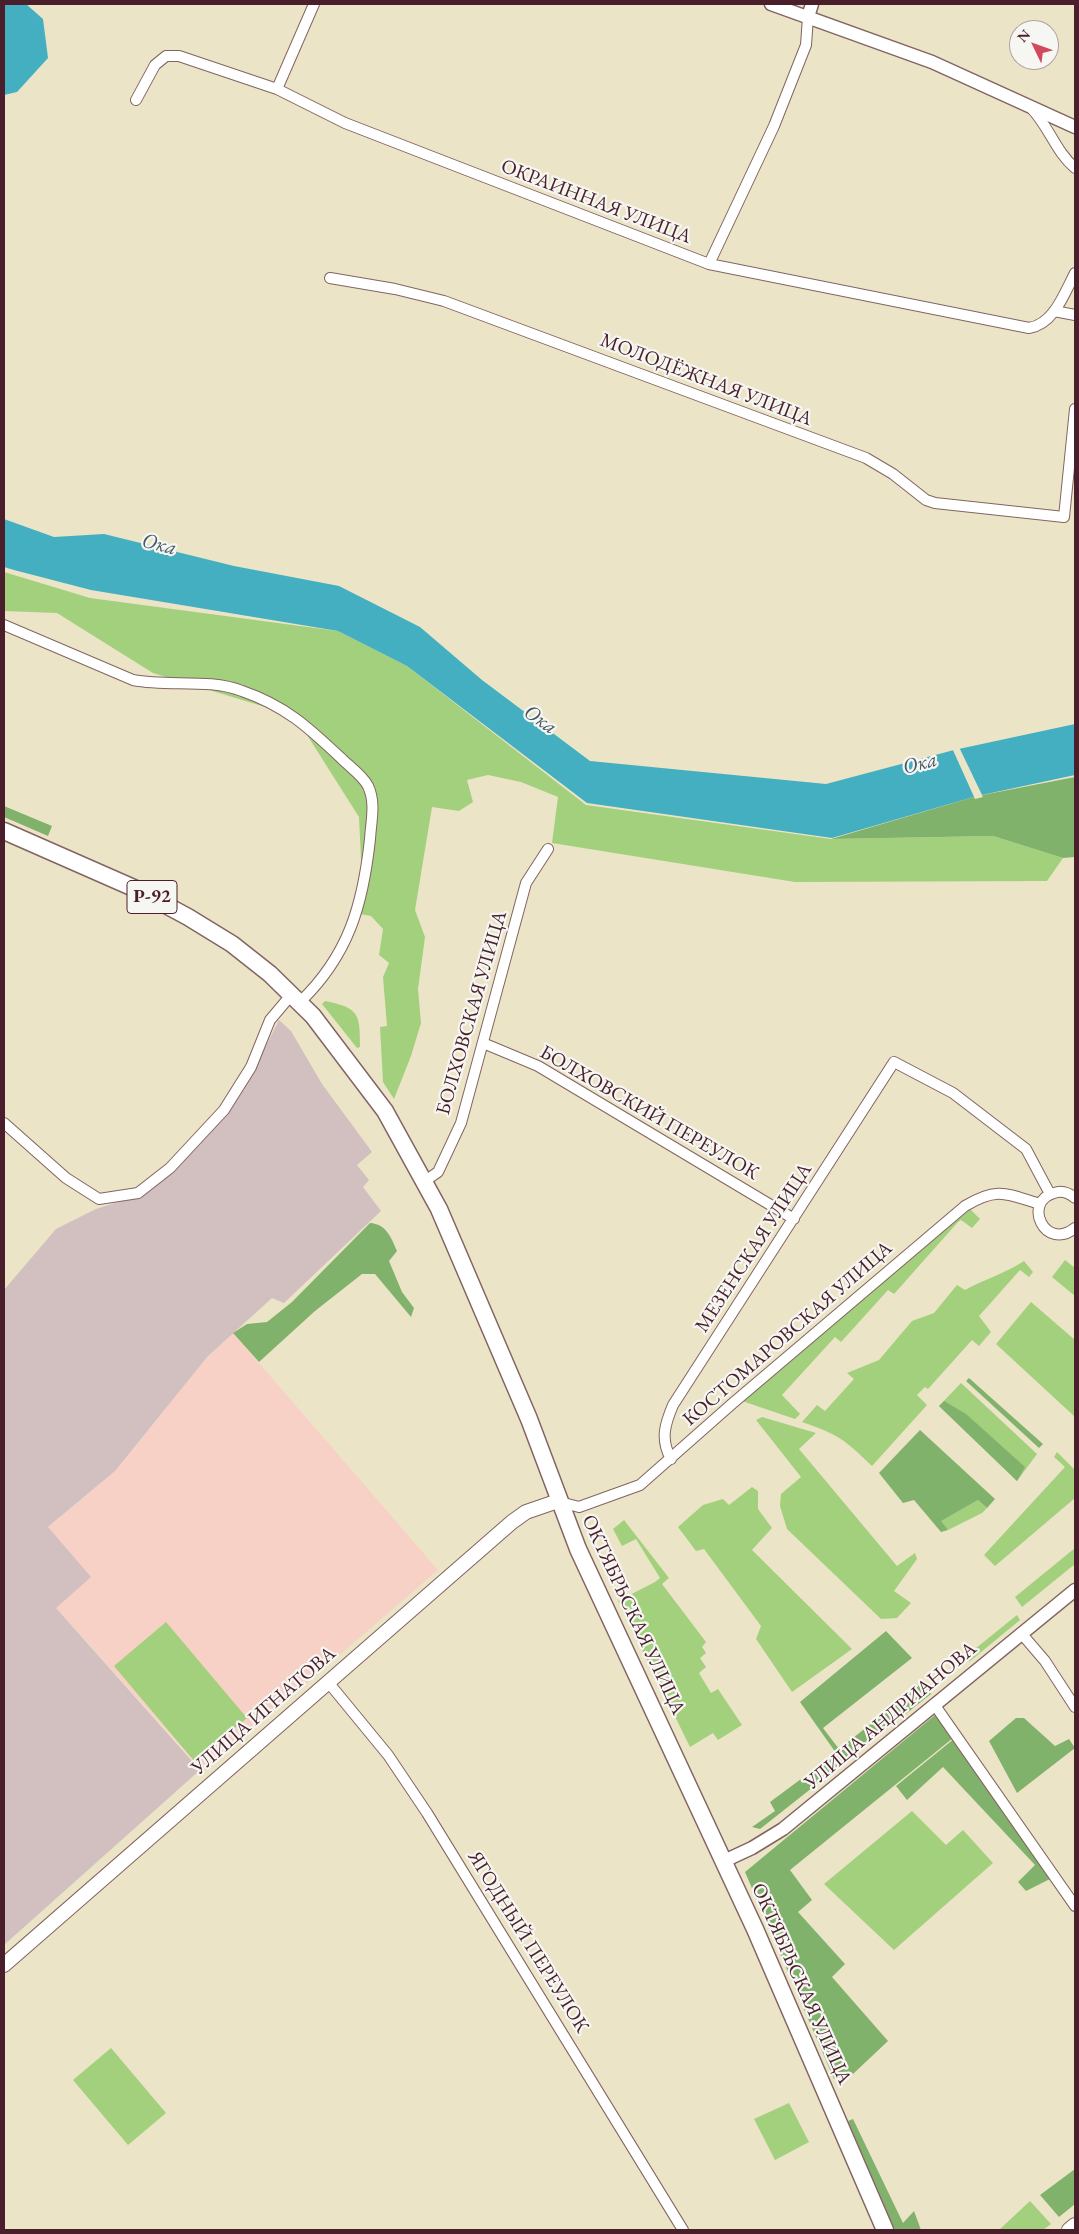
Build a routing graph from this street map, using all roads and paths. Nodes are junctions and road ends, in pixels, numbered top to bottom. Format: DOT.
graph roads {
  1 [pos="314,4"];
  2 [pos="771,4"];
  3 [pos="812,4"];
  4 [pos="808,17"];
  5 [pos="277,89"];
  6 [pos="136,100"];
  7 [pos="1032,109"];
  8 [pos="1075,127"];
  9 [pos="1075,168"];
  10 [pos="709,264"];
  11 [pos="1075,274"];
  12 [pos="330,278"];
  13 [pos="1054,311"];
  14 [pos="1075,314"];
  15 [pos="1075,409"];
  16 [pos="4,625"];
  17 [pos="4,831"];
  18 [pos="548,849"];
  19 [pos="296,998"];
  20 [pos="483,1043"];
  21 [pos="4,1124"];
  22 [pos="425,1181"];
  23 [pos="1050,1194"];
  24 [pos="1075,1198"];
  25 [pos="1040,1204"];
  26 [pos="794,1220"];
  27 [pos="1074,1232"];
  28 [pos="671,1458"];
  29 [pos="558,1501"];
  30 [pos="1075,1590"];
  31 [pos="1021,1633"];
  32 [pos="328,1682"];
  33 [pos="934,1704"];
  34 [pos="1075,1707"];
  35 [pos="724,1861"];
  36 [pos="1075,1906"];
  37 [pos="4,1965"];
  38 [pos="1075,2225"];
  39 [pos="683,2230"];
  40 [pos="885,2230"];
  41 [pos="1069,2230"];
  1 -- 5 [label="street"];
  2 -- 4 [label="street"];
  3 -- 4 [label="street"];
  4 -- 7 [label="street"];
  4 -- 10 [label="street"];
  5 -- 6 [label="street, ОКРАИННАЯ УЛИЦА"];
  5 -- 10 [label="street, ОКРАИННАЯ УЛИЦА"];
  7 -- 8 [label="street"];
  7 -- 9 [label="street"];
  10 -- 13 [label="street, ОКРАИННАЯ УЛИЦА"];
  11 -- 13 [label="street, ОКРАИННАЯ УЛИЦА"];
  12 -- 15 [label="street, МОЛОДЁЖНАЯ УЛИЦА"];
  13 -- 14 [label="street"];
  16 -- 19 [label="street"];
  17 -- 19 [label="main road, Р-92"];
  18 -- 20 [label="street, БОЛХОВСКАЯ УЛИЦА"];
  19 -- 21 [label="street"];
  19 -- 22 [label="main road, ОКТЯБРЬСКАЯ УЛИЦА / Р-92"];
  20 -- 22 [label="street, БОЛХОВСКАЯ УЛИЦА"];
  20 -- 26 [label="street, БОЛХОВСКИЙ ПЕРЕУЛОК"];
  22 -- 29 [label="main road, ОКТЯБРЬСКАЯ УЛИЦА"];
  23 -- 24 [label="street"];
  23 -- 25 [label="street"];
  23 -- 26 [label="street, МЕЗЕНСКАЯ УЛИЦА"];
  25 -- 27 [label="street"];
  25 -- 28 [label="street, КОСТОМАРОВСКАЯ УЛИЦА"];
  26 -- 28 [label="street, МЕЗЕНСКАЯ УЛИЦА"];
  28 -- 29 [label="street, КОСТОМАРОВСКАЯ УЛИЦА"];
  29 -- 32 [label="main road, УЛИЦА ИГНАТОВА"];
  29 -- 35 [label="main road, ОКТЯБРЬСКАЯ УЛИЦА"];
  30 -- 31 [label="street, УЛИЦА АНДРИАНОВА"];
  31 -- 33 [label="street, УЛИЦА АНДРИАНОВА"];
  31 -- 34 [label="street"];
  32 -- 37 [label="main road, УЛИЦА ИГНАТОВА"];
  32 -- 39 [label="street, ЯГОДНЫЙ ПЕРЕУЛОК"];
  33 -- 35 [label="street, УЛИЦА АНДРИАНОВА"];
  33 -- 36 [label="street"];
  35 -- 40 [label="main road, ОКТЯБРЬСКАЯ УЛИЦА"];
  38 -- 41 [label="main road"];
}
